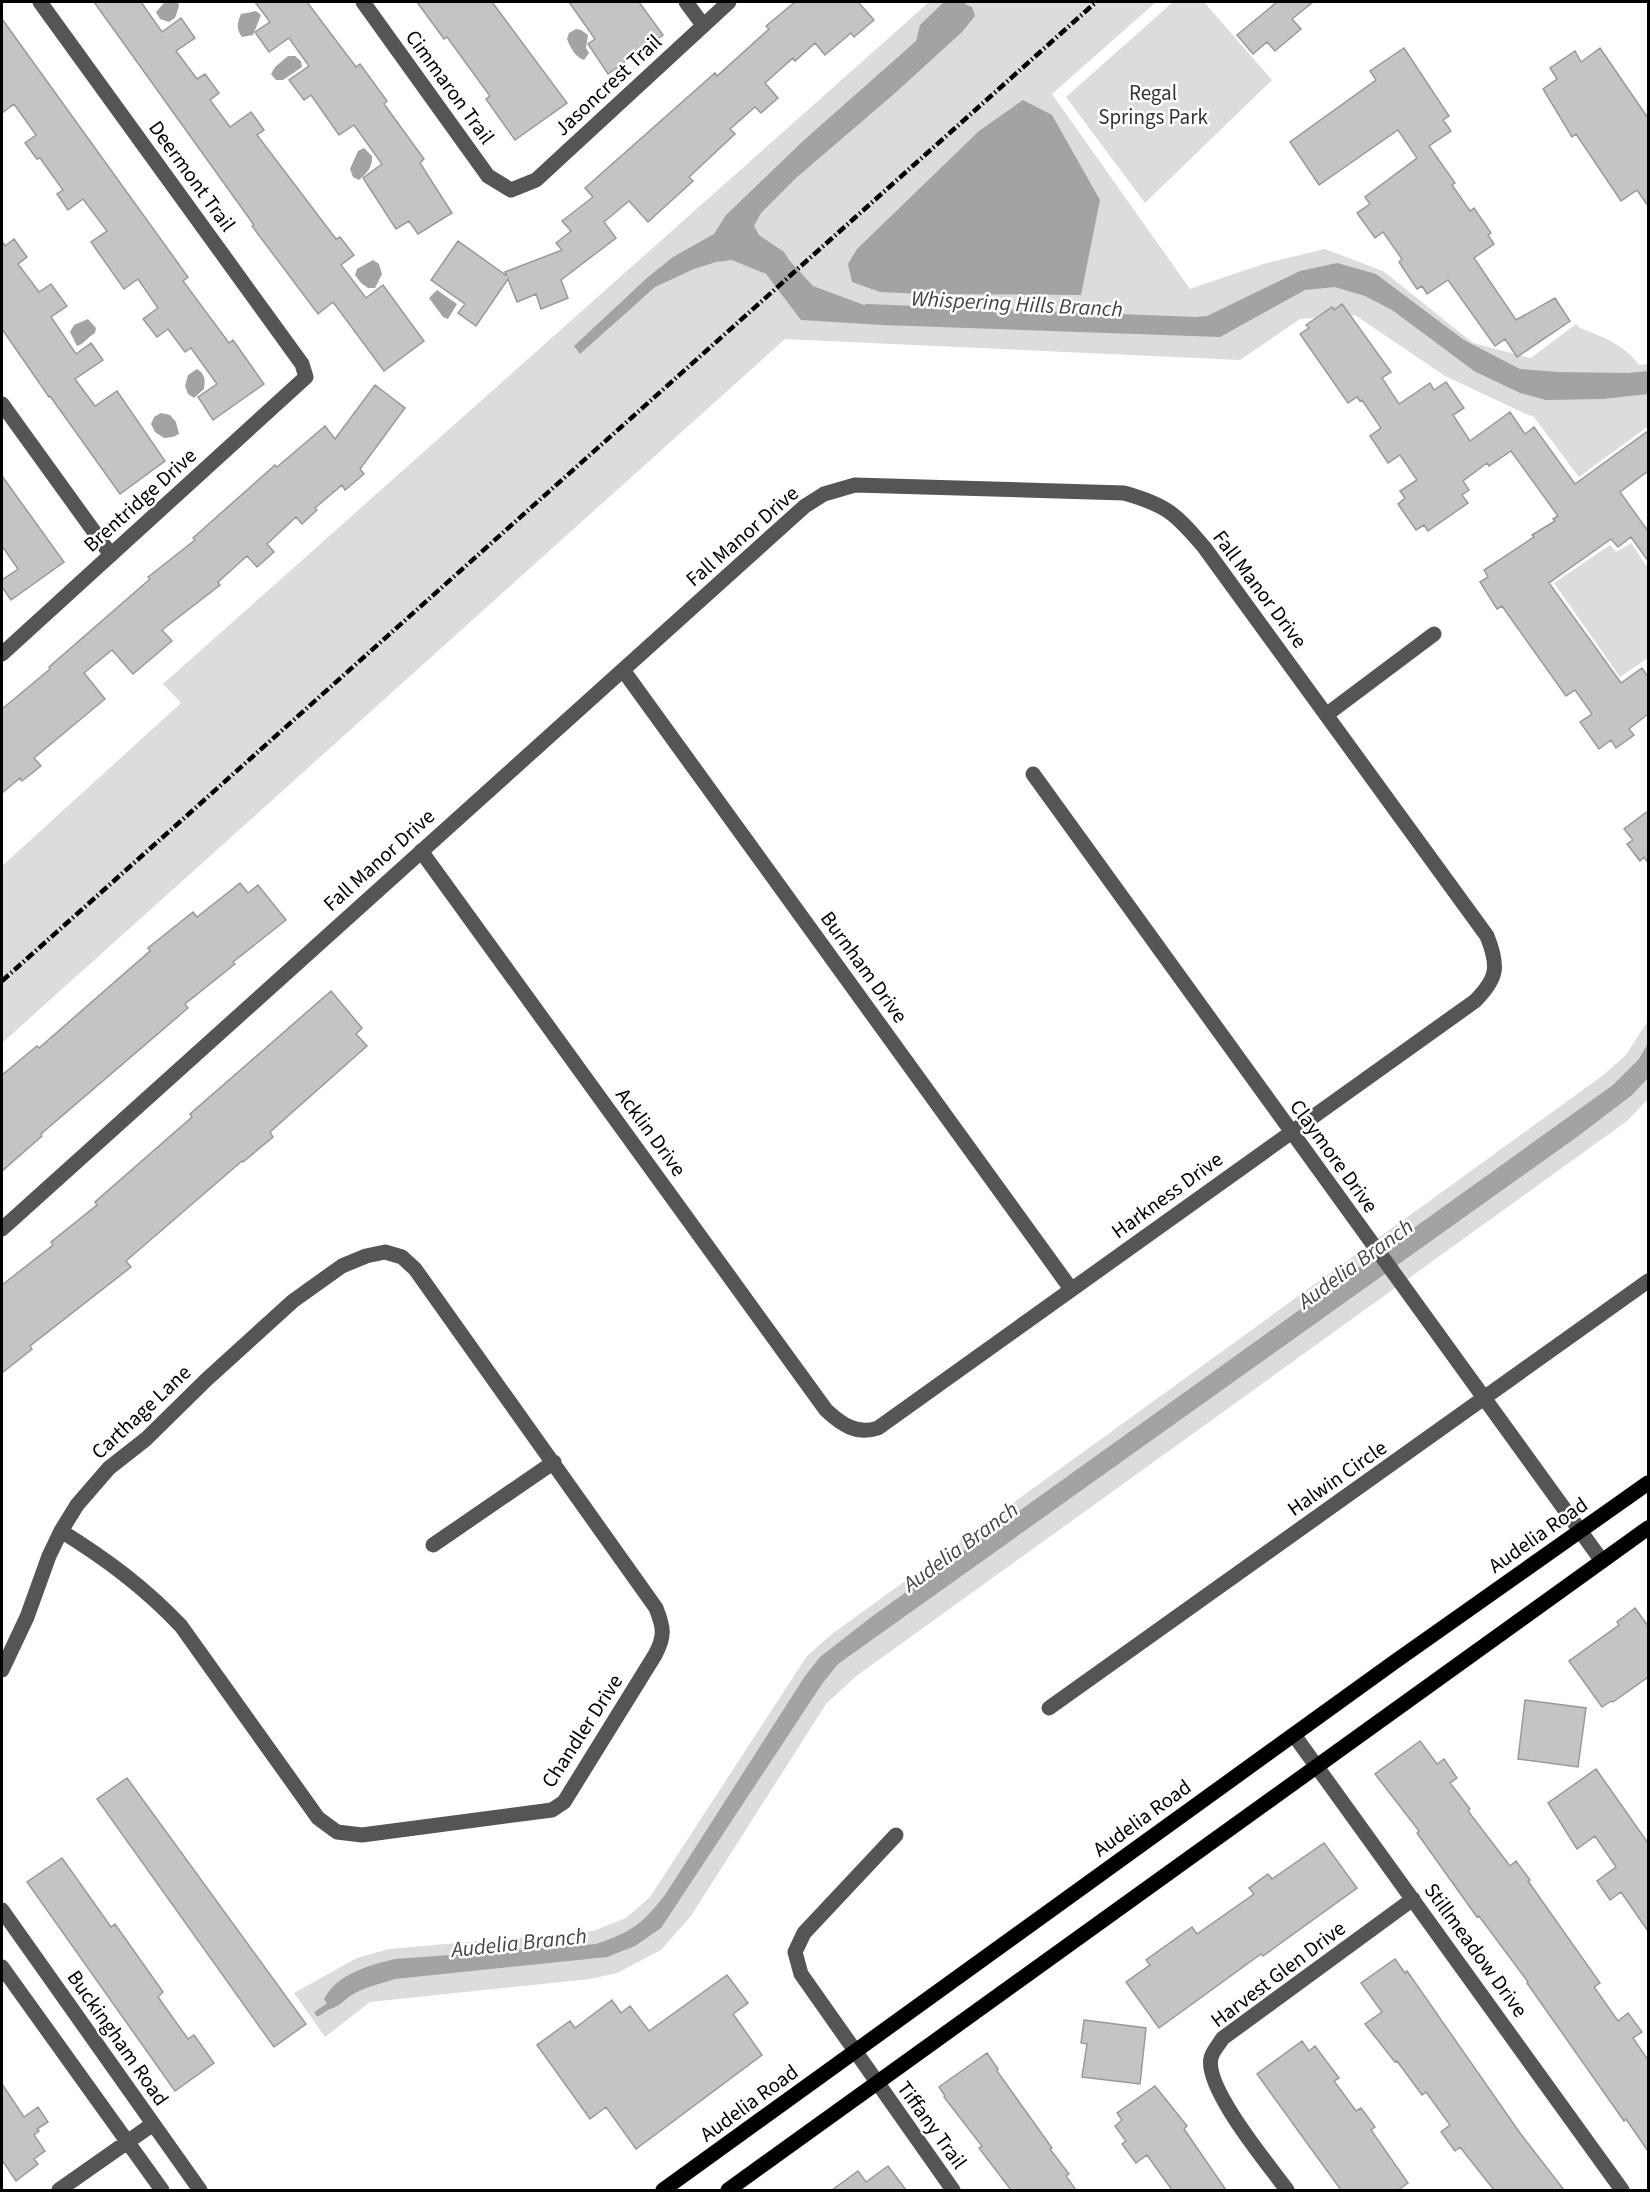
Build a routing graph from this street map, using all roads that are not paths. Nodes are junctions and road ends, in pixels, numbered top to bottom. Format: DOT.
graph roads {
  1 [pos="40,2"];
  2 [pos="363,2"];
  3 [pos="686,2"];
  4 [pos="729,2"];
  5 [pos="703,25"];
  6 [pos="511,190"];
  7 [pos="306,377"];
  8 [pos="2,404"];
  9 [pos="111,555"];
  10 [pos="1434,634"];
  11 [pos="2,654"];
  12 [pos="623,670"];
  13 [pos="1326,715"];
  14 [pos="1033,774"];
  15 [pos="421,850"];
  16 [pos="1494,976"];
  17 [pos="1291,1131"];
  18 [pos="2,1228"];
  19 [pos="386,1252"];
  20 [pos="1648,1281"];
  21 [pos="1071,1289"];
  22 [pos="1484,1399"];
  23 [pos="854,1430"];
  24 [pos="554,1462"];
  25 [pos="1648,1483"];
  26 [pos="1648,1528"];
  27 [pos="61,1531"];
  28 [pos="1580,1531"];
  29 [pos="433,1545"];
  30 [pos="1602,1561"];
  31 [pos="2,1670"];
  32 [pos="1049,1708"];
  33 [pos="1294,1735"];
  34 [pos="1317,1767"];
  35 [pos="897,1835"];
  36 [pos="1413,1899"];
  37 [pos="2,1910"];
  38 [pos="2,1967"];
  39 [pos="855,2052"];
  40 [pos="877,2084"];
  41 [pos="153,2124"];
  42 [pos="127,2142"];
  43 [pos="59,2190"];
  44 [pos="162,2190"];
  45 [pos="200,2190"];
  46 [pos="663,2190"];
  47 [pos="728,2190"];
  48 [pos="954,2190"];
  49 [pos="1287,2190"];
  50 [pos="1622,2190"];
  1 -- 7 [label="street, Deermont Trail"];
  2 -- 6 [label="street, Cimmaron Trail"];
  3 -- 5 [label="street"];
  4 -- 5 [label="street, Jasoncrest Trail"];
  5 -- 6 [label="street, Jasoncrest Trail"];
  7 -- 9 [label="street, Brentridge Drive"];
  8 -- 9 [label="street"];
  9 -- 11 [label="street, Brentridge Drive"];
  10 -- 13 [label="street"];
  12 -- 13 [label="street, Fall Manor Drive"];
  12 -- 15 [label="street, Fall Manor Drive"];
  12 -- 21 [label="street, Burnham Drive"];
  13 -- 16 [label="street, Fall Manor Drive"];
  14 -- 17 [label="street, Claymore Drive"];
  15 -- 18 [label="street, Fall Manor Drive"];
  15 -- 23 [label="street, Acklin Drive"];
  16 -- 17 [label="street, Harkness Drive"];
  17 -- 21 [label="street, Harkness Drive"];
  17 -- 22 [label="street, Claymore Drive"];
  19 -- 24 [label="street, Chandler Drive"];
  19 -- 27 [label="street, Carthage Lane"];
  20 -- 22 [label="street, Halwin Circle"];
  21 -- 23 [label="street, Harkness Drive"];
  22 -- 28 [label="street, Claymore Drive"];
  22 -- 32 [label="street, Halwin Circle"];
  24 -- 27 [label="street, Chandler Drive"];
  24 -- 29 [label="street"];
  25 -- 28 [label="main road, Audelia Road"];
  26 -- 30 [label="main road"];
  27 -- 31 [label="street, Carthage Lane"];
  28 -- 30 [label="street, Claymore Drive"];
  28 -- 33 [label="main road, Audelia Road"];
  30 -- 34 [label="main road"];
  33 -- 34 [label="street, Stillmeadow Drive"];
  33 -- 39 [label="main road, Audelia Road"];
  34 -- 36 [label="street, Stillmeadow Drive"];
  34 -- 40 [label="main road"];
  35 -- 39 [label="street, Tiffany Trail"];
  36 -- 49 [label="street, Harvest Glen Drive"];
  36 -- 50 [label="street, Stillmeadow Drive"];
  37 -- 41 [label="street, Buckingham Road"];
  38 -- 42 [label="street"];
  39 -- 40 [label="street, Tiffany Trail"];
  39 -- 46 [label="main road, Audelia Road"];
  40 -- 47 [label="main road"];
  40 -- 48 [label="street, Tiffany Trail"];
  41 -- 42 [label="street"];
  41 -- 45 [label="street, Buckingham Road"];
  42 -- 43 [label="street"];
  42 -- 44 [label="street"];
}
